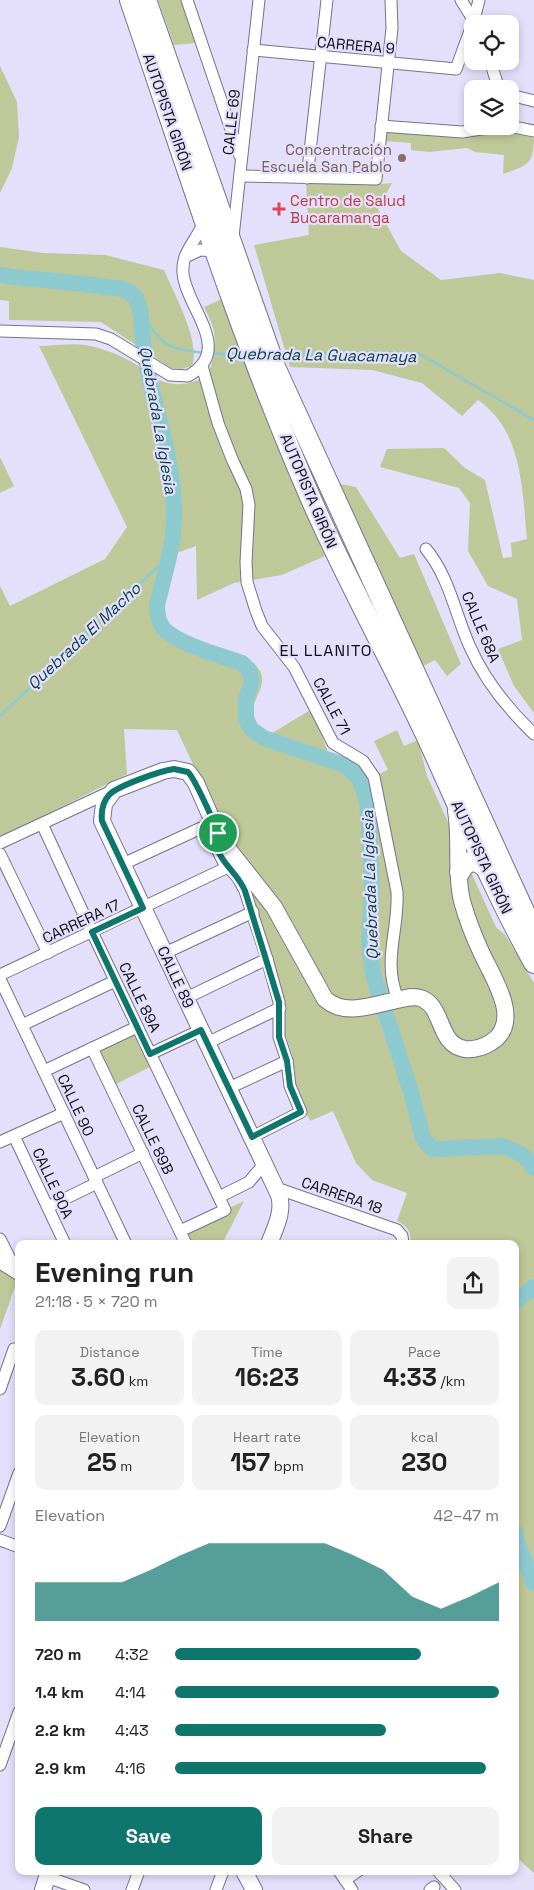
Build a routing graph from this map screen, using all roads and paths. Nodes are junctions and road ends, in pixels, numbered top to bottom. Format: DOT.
graph roads {
  1 [pos="130,0"];
  2 [pos="146,0"];
  3 [pos="187,0"];
  4 [pos="259,0"];
  5 [pos="327,0"];
  6 [pos="391,0"];
  7 [pos="461,0"];
  8 [pos="479,0"];
  9 [pos="471,15"];
  10 [pos="476,15"];
  11 [pos="464,49"];
  12 [pos="253,50"];
  13 [pos="321,56"];
  14 [pos="389,63"];
  15 [pos="519,97"];
  16 [pos="534,101"];
  17 [pos="381,126"];
  18 [pos="519,128"];
  19 [pos="534,131"];
  20 [pos="464,132"];
  21 [pos="242,160"];
  22 [pos="240,176"];
  23 [pos="307,178"];
  24 [pos="205,219"];
  25 [pos="224,248"];
  26 [pos="185,257"];
  27 [pos="0,331"];
  28 [pos="262,357"];
  29 [pos="203,362"];
  30 [pos="426,549"];
  31 [pos="534,734"];
  32 [pos="114,790"];
  33 [pos="451,791"];
  34 [pos="82,805"];
  35 [pos="478,812"];
  36 [pos="102,821"];
  37 [pos="42,824"];
  38 [pos="201,828"];
  39 [pos="218,833"];
  40 [pos="471,834"];
  41 [pos="0,843"];
  42 [pos="0,854"];
  43 [pos="123,864"];
  44 [pos="228,867"];
  45 [pos="485,867"];
  46 [pos="460,872"];
  47 [pos="143,908"];
  48 [pos="252,912"];
  49 [pos="92,932"];
  50 [pos="534,933"];
  51 [pos="48,953"];
  52 [pos="164,953"];
  53 [pos="267,959"];
  54 [pos="534,963"];
  55 [pos="0,977"];
  56 [pos="115,981"];
  57 [pos="186,998"];
  58 [pos="387,1002"];
  59 [pos="280,1008"];
  60 [pos="22,1025"];
  61 [pos="137,1027"];
  62 [pos="204,1036"];
  63 [pos="92,1048"];
  64 [pos="150,1054"];
  65 [pos="287,1061"];
  66 [pos="44,1071"];
  67 [pos="229,1088"];
  68 [pos="64,1113"];
  69 [pos="14,1136"];
  70 [pos="252,1137"];
  71 [pos="0,1142"];
  72 [pos="143,1153"];
  73 [pos="264,1164"];
  74 [pos="95,1180"];
  75 [pos="276,1188"];
  76 [pos="219,1197"];
  77 [pos="48,1206"];
  78 [pos="180,1231"];
  79 [pos="0,1239"];
  80 [pos="63,1240"];
  81 [pos="124,1240"];
  82 [pos="184,1240"];
  83 [pos="271,1240"];
  84 [pos="402,1240"];
  85 [pos="0,1260"];
  86 [pos="15,1267"];
  87 [pos="15,1270"];
  88 [pos="15,1355"];
  89 [pos="0,1389"];
  90 [pos="15,1484"];
  91 [pos="0,1526"];
  92 [pos="0,1540"];
  93 [pos="15,1546"];
  94 [pos="15,1719"];
  95 [pos="4,1739"];
  96 [pos="0,1765"];
  97 [pos="138,1875"];
  98 [pos="222,1875"];
  99 [pos="246,1875"];
  100 [pos="442,1875"];
  101 [pos="46,1879"];
  102 [pos="84,1890"];
  103 [pos="132,1890"];
  104 [pos="216,1890"];
  105 [pos="254,1890"];
  106 [pos="455,1890"];
  1 -- 24 [label="highway, AUTOPISTA GIRÓN"];
  2 -- 25 [label="highway, AUTOPISTA GIRÓN"];
  3 -- 21 [label="street"];
  4 -- 12 [label="street, CALLE 69"];
  5 -- 13 [label="street"];
  6 -- 14 [label="street"];
  7 -- 9 [label="street"];
  8 -- 10 [label="street"];
  11 -- 14 [label="street, CARRERA 9"];
  12 -- 13 [label="street, CARRERA 9"];
  12 -- 21 [label="street, CALLE 69"];
  13 -- 14 [label="street, CARRERA 9"];
  13 -- 23 [label="street"];
  14 -- 17 [label="street"];
  15 -- 16 [label="street"];
  17 -- 20 [label="street"];
  17 -- 23 [label="street"];
  18 -- 19 [label="street"];
  21 -- 22 [label="street, CALLE 69"];
  22 -- 23 [label="street"];
  22 -- 25 [label="street, CALLE 69"];
  24 -- 25 [label="highway, AUTOPISTA GIRÓN"];
  24 -- 26 [label="street"];
  25 -- 26 [label="street"];
  25 -- 28 [label="highway, AUTOPISTA GIRÓN"];
  26 -- 29 [label="street"];
  27 -- 29 [label="street"];
  28 -- 33 [label="highway, AUTOPISTA GIRÓN"];
  28 -- 35 [label="highway, AUTOPISTA GIRÓN"];
  29 -- 58 [label="street, CALLE 71"];
  30 -- 31 [label="street, CALLE 68A"];
  32 -- 34 [label="street"];
  32 -- 36 [label="street"];
  32 -- 39 [label="street"];
  33 -- 40 [label="highway, AUTOPISTA GIRÓN"];
  33 -- 46 [label="street"];
  34 -- 36 [label="street, CALLE 89"];
  34 -- 37 [label="street"];
  35 -- 40 [label="street"];
  35 -- 50 [label="highway, AUTOPISTA GIRÓN"];
  36 -- 43 [label="street, CALLE 89"];
  37 -- 41 [label="street"];
  37 -- 49 [label="street, CALLE 89A"];
  38 -- 43 [label="street"];
  39 -- 44 [label="street"];
  39 -- 58 [label="street"];
  40 -- 45 [label="highway, AUTOPISTA GIRÓN"];
  40 -- 46 [label="street"];
  42 -- 51 [label="street"];
  43 -- 47 [label="street, CALLE 89"];
  44 -- 47 [label="street, CARRERA 17"];
  44 -- 48 [label="street"];
  45 -- 46 [label="highway"];
  45 -- 54 [label="highway, AUTOPISTA GIRÓN"];
  46 -- 58 [label="street"];
  47 -- 49 [label="street, CARRERA 17"];
  47 -- 52 [label="street, CALLE 89"];
  48 -- 52 [label="street"];
  48 -- 53 [label="street"];
  49 -- 51 [label="street, CARRERA 17"];
  49 -- 56 [label="street, CALLE 89A"];
  51 -- 55 [label="street, CARRERA 17"];
  52 -- 57 [label="street, CALLE 89"];
  53 -- 57 [label="street"];
  53 -- 59 [label="street"];
  55 -- 60 [label="street, CALLE 90"];
  56 -- 60 [label="street"];
  56 -- 61 [label="street, CALLE 89A"];
  57 -- 62 [label="street, CALLE 89"];
  59 -- 62 [label="street"];
  59 -- 65 [label="street"];
  60 -- 66 [label="street, CALLE 90"];
  61 -- 63 [label="street"];
  61 -- 64 [label="street, CALLE 89A"];
  62 -- 64 [label="street"];
  62 -- 67 [label="street, CALLE 89"];
  63 -- 66 [label="street"];
  63 -- 72 [label="street, CALLE 89B"];
  64 -- 76 [label="street, CALLE 89A"];
  65 -- 67 [label="street"];
  65 -- 70 [label="street"];
  66 -- 68 [label="street, CALLE 90"];
  67 -- 70 [label="street, CALLE 89"];
  68 -- 69 [label="street"];
  68 -- 74 [label="street, CALLE 90"];
  69 -- 71 [label="street"];
  69 -- 77 [label="street, CALLE 90A"];
  70 -- 73 [label="street, CALLE 89"];
  72 -- 74 [label="street"];
  72 -- 78 [label="street, CALLE 89B"];
  73 -- 75 [label="street, CALLE 89"];
  73 -- 76 [label="street"];
  74 -- 77 [label="street"];
  74 -- 81 [label="street, CALLE 90"];
  75 -- 83 [label="street, CALLE 89"];
  75 -- 84 [label="street, CARRERA 18"];
  76 -- 78 [label="street, CALLE 89A"];
  77 -- 80 [label="street, CALLE 90A"];
  78 -- 82 [label="street, CALLE 89B"];
  79 -- 86 [label="street"];
  85 -- 87 [label="street"];
  88 -- 89 [label="street"];
  90 -- 91 [label="street"];
  92 -- 93 [label="street"];
  94 -- 95 [label="street"];
  95 -- 96 [label="street"];
  97 -- 103 [label="street"];
  98 -- 104 [label="street"];
  99 -- 105 [label="street"];
  100 -- 106 [label="street"];
  101 -- 102 [label="street"];
}
